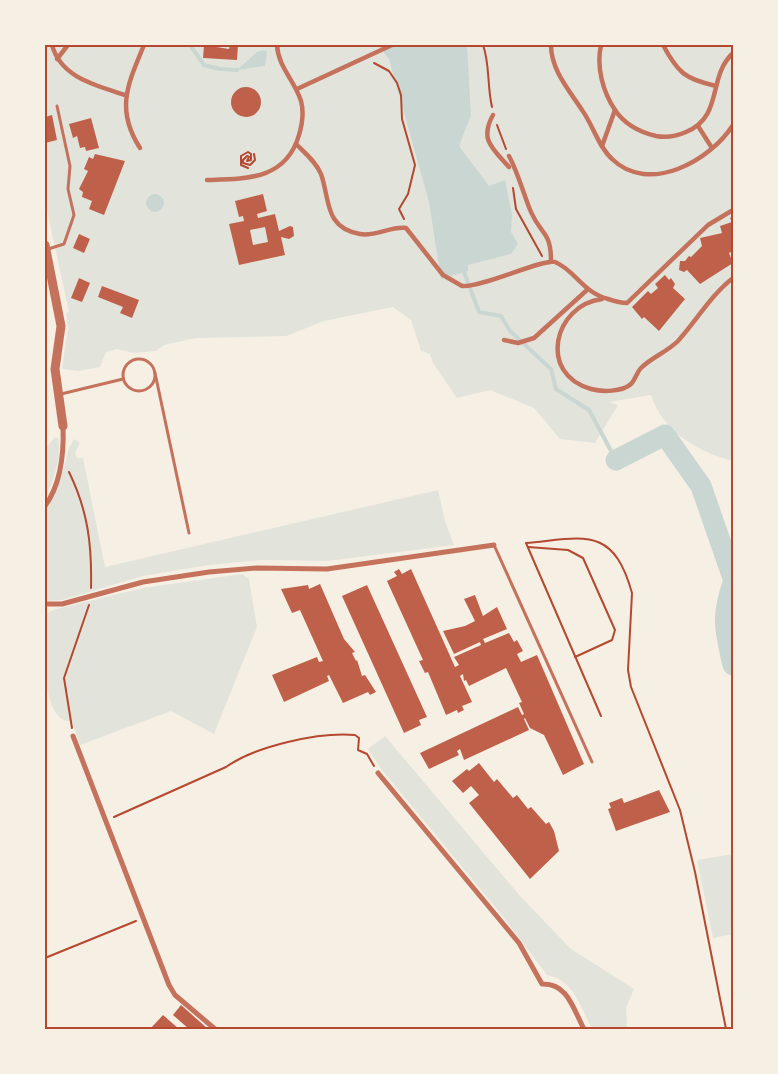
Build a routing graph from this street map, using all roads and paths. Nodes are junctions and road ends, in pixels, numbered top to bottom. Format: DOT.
graph roads {
  1 [pos="52,45"];
  2 [pos="68,45"];
  3 [pos="144,45"];
  4 [pos="277,45"];
  5 [pos="392,45"];
  6 [pos="551,45"];
  7 [pos="601,45"];
  8 [pos="663,45"];
  9 [pos="733,53"];
  10 [pos="58,59"];
  11 [pos="374,63"];
  12 [pos="716,86"];
  13 [pos="297,89"];
  14 [pos="125,95"];
  15 [pos="57,106"];
  16 [pos="615,110"];
  17 [pos="493,115"];
  18 [pos="733,125"];
  19 [pos="698,126"];
  20 [pos="296,144"];
  21 [pos="602,146"];
  22 [pos="140,148"];
  23 [pos="712,148"];
  24 [pos="254,154"];
  25 [pos="509,156"];
  26 [pos="258,163"];
  27 [pos="509,167"];
  28 [pos="207,180"];
  29 [pos="733,210"];
  30 [pos="406,228"];
  31 [pos="45,247"];
  32 [pos="551,261"];
  33 [pos="733,278"];
  34 [pos="587,290"];
  35 [pos="606,298"];
  36 [pos="504,340"];
  37 [pos="56,357"];
  38 [pos="45,359"];
  39 [pos="155,373"];
  40 [pos="123,379"];
  41 [pos="60,395"];
  42 [pos="63,426"];
  43 [pos="62,459"];
  44 [pos="45,506"];
  45 [pos="189,533"];
  46 [pos="494,545"];
  47 [pos="527,546"];
  48 [pos="90,596"];
  49 [pos="45,604"];
  50 [pos="575,657"];
  51 [pos="601,716"];
  52 [pos="73,736"];
  53 [pos="592,762"];
  54 [pos="378,773"];
  55 [pos="105,821"];
  56 [pos="143,918"];
  57 [pos="45,958"];
  58 [pos="215,1029"];
  59 [pos="584,1029"];
  60 [pos="726,1029"];
  1 -- 10 [label="street"];
  2 -- 10 [label="street"];
  3 -- 14 [label="street"];
  4 -- 13 [label="street"];
  5 -- 13 [label="street"];
  6 -- 21 [label="street"];
  7 -- 16 [label="street"];
  8 -- 12 [label="street"];
  9 -- 12 [label="street"];
  10 -- 14 [label="street"];
  11 -- 30 [label="path"];
  12 -- 19 [label="street"];
  13 -- 20 [label="street"];
  14 -- 22 [label="street"];
  15 -- 31 [label="lane"];
  16 -- 19 [label="street"];
  16 -- 21 [label="street"];
  17 -- 27 [label="street"];
  18 -- 23 [label="street"];
  19 -- 23 [label="street"];
  20 -- 28 [label="street"];
  20 -- 30 [label="street"];
  21 -- 23 [label="street"];
  24 -- 26 [label="path"];
  25 -- 32 [label="street"];
  29 -- 35 [label="street"];
  30 -- 32 [label="street"];
  31 -- 37 [label="street"];
  32 -- 34 [label="street"];
  33 -- 35 [label="street"];
  34 -- 35 [label="street"];
  34 -- 36 [label="street"];
  37 -- 38 [label="street"];
  37 -- 41 [label="street"];
  39 -- 40 [label="lane"];
  39 -- 40 [label="lane"];
  39 -- 45 [label="lane"];
  40 -- 41 [label="lane"];
  41 -- 42 [label="street"];
  42 -- 43 [label="street"];
  43 -- 44 [label="street"];
  43 -- 48 [label="path"];
  46 -- 48 [label="street"];
  46 -- 53 [label="lane"];
  47 -- 50 [label="path"];
  47 -- 50 [label="path"];
  47 -- 60 [label="path"];
  48 -- 49 [label="street"];
  48 -- 52 [label="path"];
  50 -- 51 [label="path"];
  52 -- 55 [label="street"];
  54 -- 55 [label="path"];
  54 -- 59 [label="street"];
  55 -- 56 [label="street"];
  56 -- 57 [label="path"];
  56 -- 58 [label="street"];
}
